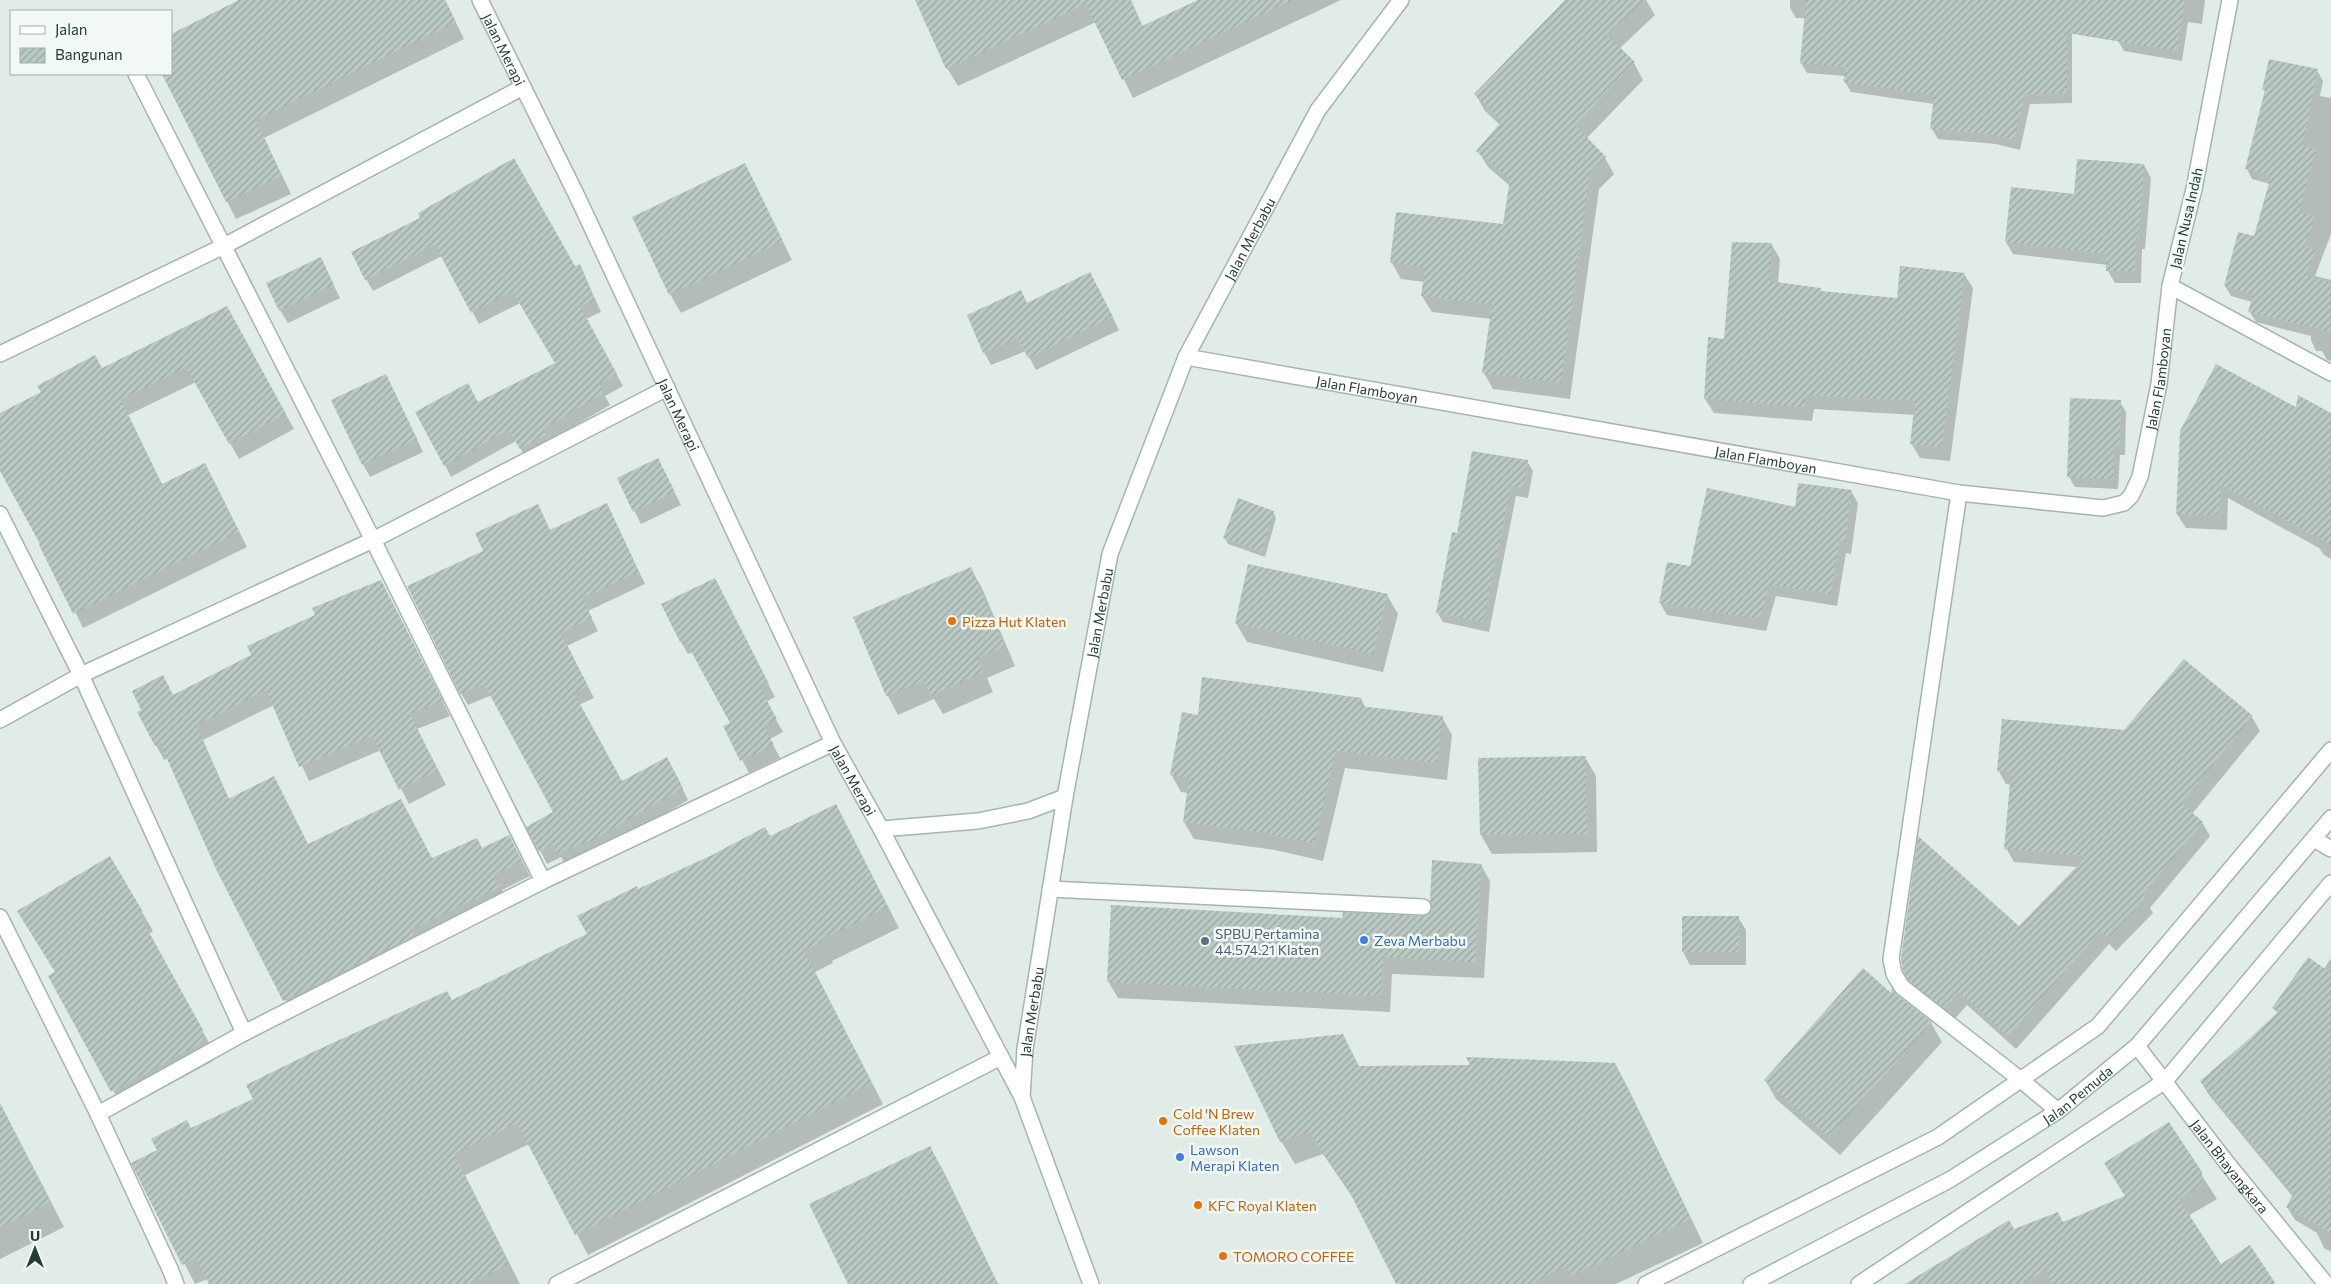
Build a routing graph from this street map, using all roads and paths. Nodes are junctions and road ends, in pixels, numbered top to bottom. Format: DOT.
graph roads {
  1 [pos="480,0"];
  2 [pos="1401,0"];
  3 [pos="2230,0"];
  4 [pos="137,75"];
  5 [pos="523,87"];
  6 [pos="224,246"];
  7 [pos="2170,286"];
  8 [pos="0,354"];
  9 [pos="1186,357"];
  10 [pos="2331,373"];
  11 [pos="667,388"];
  12 [pos="1959,492"];
  13 [pos="0,514"];
  14 [pos="373,540"];
  15 [pos="81,675"];
  16 [pos="0,720"];
  17 [pos="833,743"];
  18 [pos="2331,750"];
  19 [pos="1065,798"];
  20 [pos="2331,818"];
  21 [pos="881,829"];
  22 [pos="2314,839"];
  23 [pos="2331,850"];
  24 [pos="543,881"];
  25 [pos="2331,883"];
  26 [pos="1050,889"];
  27 [pos="1423,907"];
  28 [pos="0,917"];
  29 [pos="244,1032"];
  30 [pos="2138,1046"];
  31 [pos="1001,1057"];
  32 [pos="2021,1080"];
  33 [pos="2165,1082"];
  34 [pos="1022,1097"];
  35 [pos="2058,1111"];
  36 [pos="98,1114"];
  37 [pos="176,1284"];
  38 [pos="557,1284"];
  39 [pos="1091,1284"];
  40 [pos="1646,1284"];
  41 [pos="1751,1284"];
  42 [pos="1859,1284"];
  43 [pos="2326,1284"];
  1 -- 5 [label="street, Jalan Merapi"];
  2 -- 9 [label="street, Jalan Merbabu"];
  3 -- 7 [label="street, Jalan Nusa Indah"];
  4 -- 6 [label="street"];
  5 -- 6 [label="street"];
  5 -- 11 [label="street, Jalan Merapi"];
  6 -- 8 [label="street"];
  6 -- 14 [label="street"];
  7 -- 10 [label="street, Jalan Nusa Indah"];
  7 -- 12 [label="street, Jalan Flamboyan"];
  9 -- 12 [label="street, Jalan Flamboyan"];
  9 -- 19 [label="street, Jalan Merbabu"];
  11 -- 14 [label="street"];
  11 -- 17 [label="street, Jalan Merapi"];
  12 -- 32 [label="street"];
  13 -- 15 [label="street"];
  14 -- 15 [label="street"];
  14 -- 24 [label="street"];
  15 -- 16 [label="street"];
  15 -- 29 [label="street"];
  17 -- 21 [label="street, Jalan Merapi"];
  17 -- 24 [label="street"];
  18 -- 32 [label="street"];
  19 -- 21 [label="street, Jalan Merapi"];
  19 -- 26 [label="street, Jalan Merbabu"];
  20 -- 22 [label="street, Jalan Pemuda"];
  21 -- 31 [label="street, Jalan Merapi"];
  22 -- 23 [label="street"];
  22 -- 30 [label="street, Jalan Pemuda"];
  24 -- 29 [label="street"];
  25 -- 33 [label="street"];
  26 -- 27 [label="street"];
  26 -- 34 [label="street, Jalan Merbabu"];
  28 -- 36 [label="street"];
  29 -- 36 [label="street"];
  30 -- 33 [label="street, Jalan Bhayangkara"];
  30 -- 35 [label="street, Jalan Pemuda"];
  31 -- 34 [label="street, Jalan Merapi"];
  31 -- 38 [label="street"];
  32 -- 35 [label="street"];
  32 -- 40 [label="street"];
  33 -- 42 [label="street"];
  33 -- 43 [label="street, Jalan Bhayangkara"];
  34 -- 39 [label="street, Jalan Merbabu"];
  35 -- 41 [label="street, Jalan Pemuda"];
  36 -- 37 [label="street"];
}
